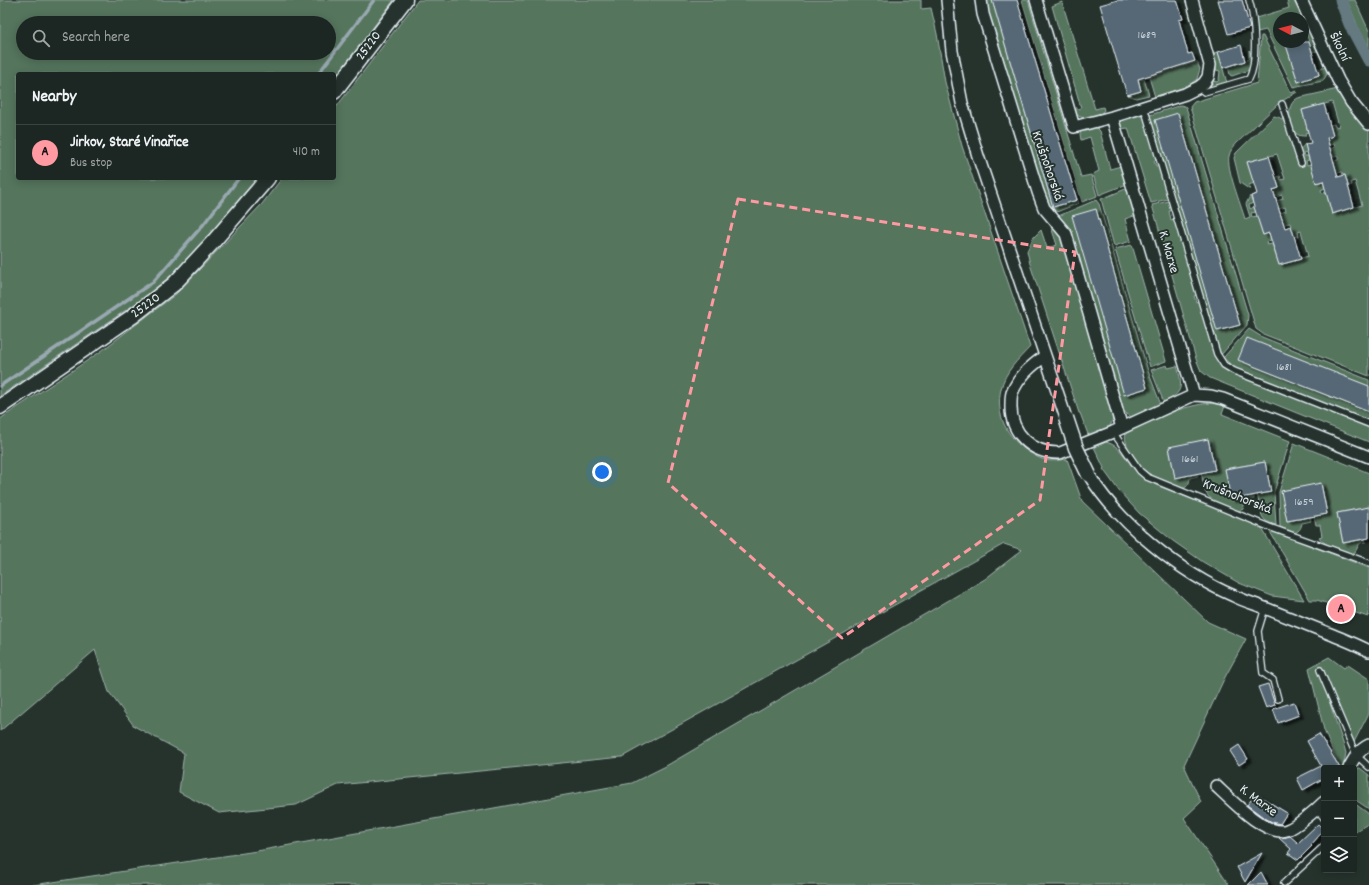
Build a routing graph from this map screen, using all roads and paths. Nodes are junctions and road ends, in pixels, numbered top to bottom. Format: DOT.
graph roads {
  1 [pos="405,0"];
  2 [pos="947,0"];
  3 [pos="981,0"];
  4 [pos="1036,0"];
  5 [pos="1192,0"];
  6 [pos="1249,0"];
  7 [pos="1301,0"];
  8 [pos="1198,87"];
  9 [pos="336,89"];
  10 [pos="1282,104"];
  11 [pos="1144,107"];
  12 [pos="1112,117"];
  13 [pos="1369,124"];
  14 [pos="1301,163"];
  15 [pos="266,180"];
  16 [pos="1045,356"];
  17 [pos="1194,395"];
  18 [pos="0,407"];
  19 [pos="1066,418"];
  20 [pos="1369,424"];
  21 [pos="1118,430"];
  22 [pos="1369,457"];
  23 [pos="1089,475"];
  24 [pos="1369,564"];
  25 [pos="1265,608"];
  26 [pos="1369,651"];
  27 [pos="1320,670"];
  28 [pos="1278,699"];
  29 [pos="1369,745"];
  30 [pos="1356,755"];
  31 [pos="1350,765"];
  32 [pos="1369,767"];
  33 [pos="1216,786"];
  34 [pos="1321,805"];
  35 [pos="1321,849"];
  36 [pos="1284,883"];
  1 -- 9 [label="street, 25220"];
  2 -- 16 [label="street"];
  3 -- 21 [label="street, Krušnohorská"];
  4 -- 12 [label="street"];
  5 -- 8 [label="street"];
  6 -- 8 [label="lane"];
  7 -- 13 [label="street, Školní"];
  8 -- 11 [label="street"];
  10 -- 14 [label="lane"];
  11 -- 12 [label="street"];
  11 -- 20 [label="lane"];
  12 -- 17 [label="street, K. Marxe"];
  15 -- 18 [label="street, 25220"];
  16 -- 19 [label="street"];
  16 -- 21 [label="street"];
  17 -- 21 [label="street"];
  17 -- 22 [label="street"];
  19 -- 23 [label="street, bridge"];
  21 -- 24 [label="lane, Krušnohorská"];
  23 -- 25 [label="street"];
  25 -- 26 [label="street"];
  25 -- 28 [label="lane"];
  27 -- 30 [label="lane"];
  29 -- 30 [label="street"];
  30 -- 31 [label="street"];
  30 -- 32 [label="lane"];
  33 -- 34 [label="street, K. Marxe"];
  35 -- 36 [label="lane"];
}
